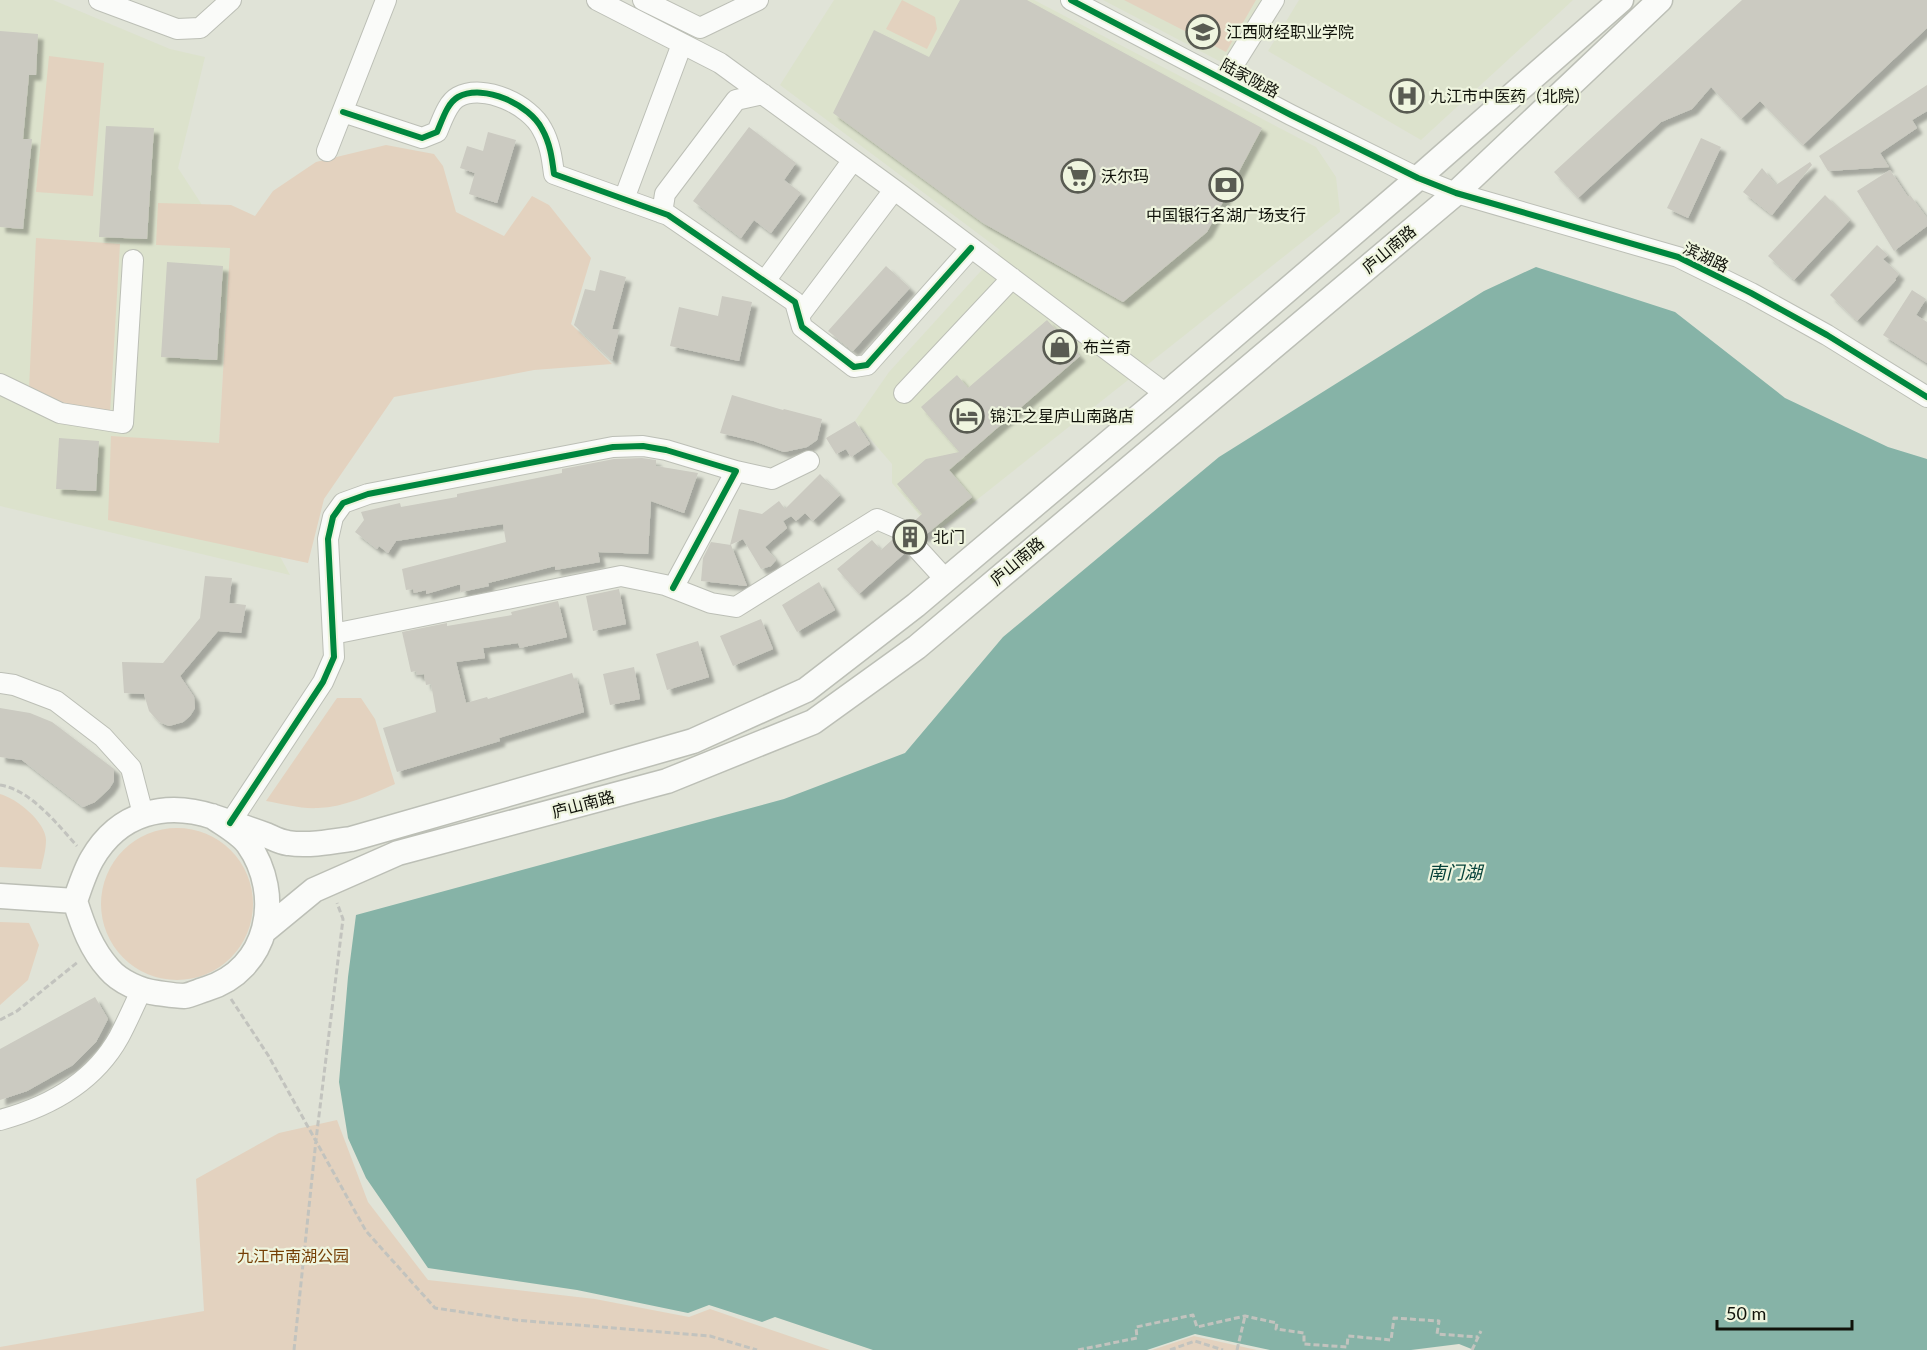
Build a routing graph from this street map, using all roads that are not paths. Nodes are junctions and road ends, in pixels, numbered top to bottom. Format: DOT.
graph roads {
  1 [pos="99,0"];
  2 [pos="231,0"];
  3 [pos="386,0"];
  4 [pos="597,0"];
  5 [pos="643,0"];
  6 [pos="758,0"];
  7 [pos="1071,0"];
  8 [pos="1274,0"];
  9 [pos="1620,0"];
  10 [pos="1660,0"];
  11 [pos="682,44"];
  12 [pos="1224,80"];
  13 [pos="762,94"];
  14 [pos="343,112"];
  15 [pos="327,151"];
  16 [pos="853,160"];
  17 [pos="1418,178"];
  18 [pos="894,190"];
  19 [pos="1456,193"];
  20 [pos="624,199"];
  21 [pos="662,213"];
  22 [pos="971,248"];
  23 [pos="133,260"];
  24 [pos="1012,278"];
  25 [pos="765,281"];
  26 [pos="799,316"];
  27 [pos="0,384"];
  28 [pos="904,393"];
  29 [pos="1166,394"];
  30 [pos="1927,397"];
  31 [pos="809,460"];
  32 [pos="736,471"];
  33 [pos="900,529"];
  34 [pos="915,546"];
  35 [pos="946,580"];
  36 [pos="672,588"];
  37 [pos="333,634"];
  38 [pos="0,682"];
  39 [pos="143,814"];
  40 [pos="221,819"];
  41 [pos="0,896"];
  42 [pos="75,901"];
  43 [pos="263,932"];
  44 [pos="141,991"];
  45 [pos="0,1120"];
  1 -- 2 [label="street"];
  3 -- 14 [label="street"];
  4 -- 11 [label="street"];
  5 -- 6 [label="street"];
  7 -- 12 [label="street, 陆家陇路"];
  8 -- 12 [label="street"];
  9 -- 17 [label="main road, 庐山南路"];
  10 -- 19 [label="main road, 庐山南路"];
  11 -- 13 [label="street"];
  11 -- 20 [label="street"];
  12 -- 17 [label="street, 陆家陇路"];
  13 -- 16 [label="street"];
  13 -- 21 [label="street"];
  14 -- 15 [label="street"];
  14 -- 20 [label="street"];
  16 -- 18 [label="street"];
  16 -- 25 [label="street"];
  17 -- 19 [label="street, 滨湖路"];
  17 -- 29 [label="main road, 庐山南路"];
  18 -- 22 [label="street"];
  18 -- 26 [label="street"];
  19 -- 30 [label="street, 滨湖路"];
  19 -- 43 [label="main road, 庐山南路"];
  20 -- 21 [label="street"];
  21 -- 25 [label="street"];
  22 -- 24 [label="street"];
  22 -- 26 [label="street"];
  23 -- 27 [label="street"];
  24 -- 28 [label="street"];
  24 -- 29 [label="street"];
  25 -- 26 [label="street"];
  29 -- 35 [label="main road, 庐山南路"];
  31 -- 32 [label="street"];
  32 -- 36 [label="street"];
  32 -- 37 [label="street"];
  33 -- 36 [label="street"];
  34 -- 35 [label="street"];
  35 -- 40 [label="main road, 庐山南路"];
  36 -- 37 [label="street"];
  37 -- 40 [label="street"];
  38 -- 39 [label="street"];
  39 -- 40 [label="main road"];
  39 -- 42 [label="main road"];
  40 -- 43 [label="main road"];
  41 -- 42 [label="main road"];
  42 -- 44 [label="main road"];
  43 -- 44 [label="main road"];
  44 -- 45 [label="street"];
}
